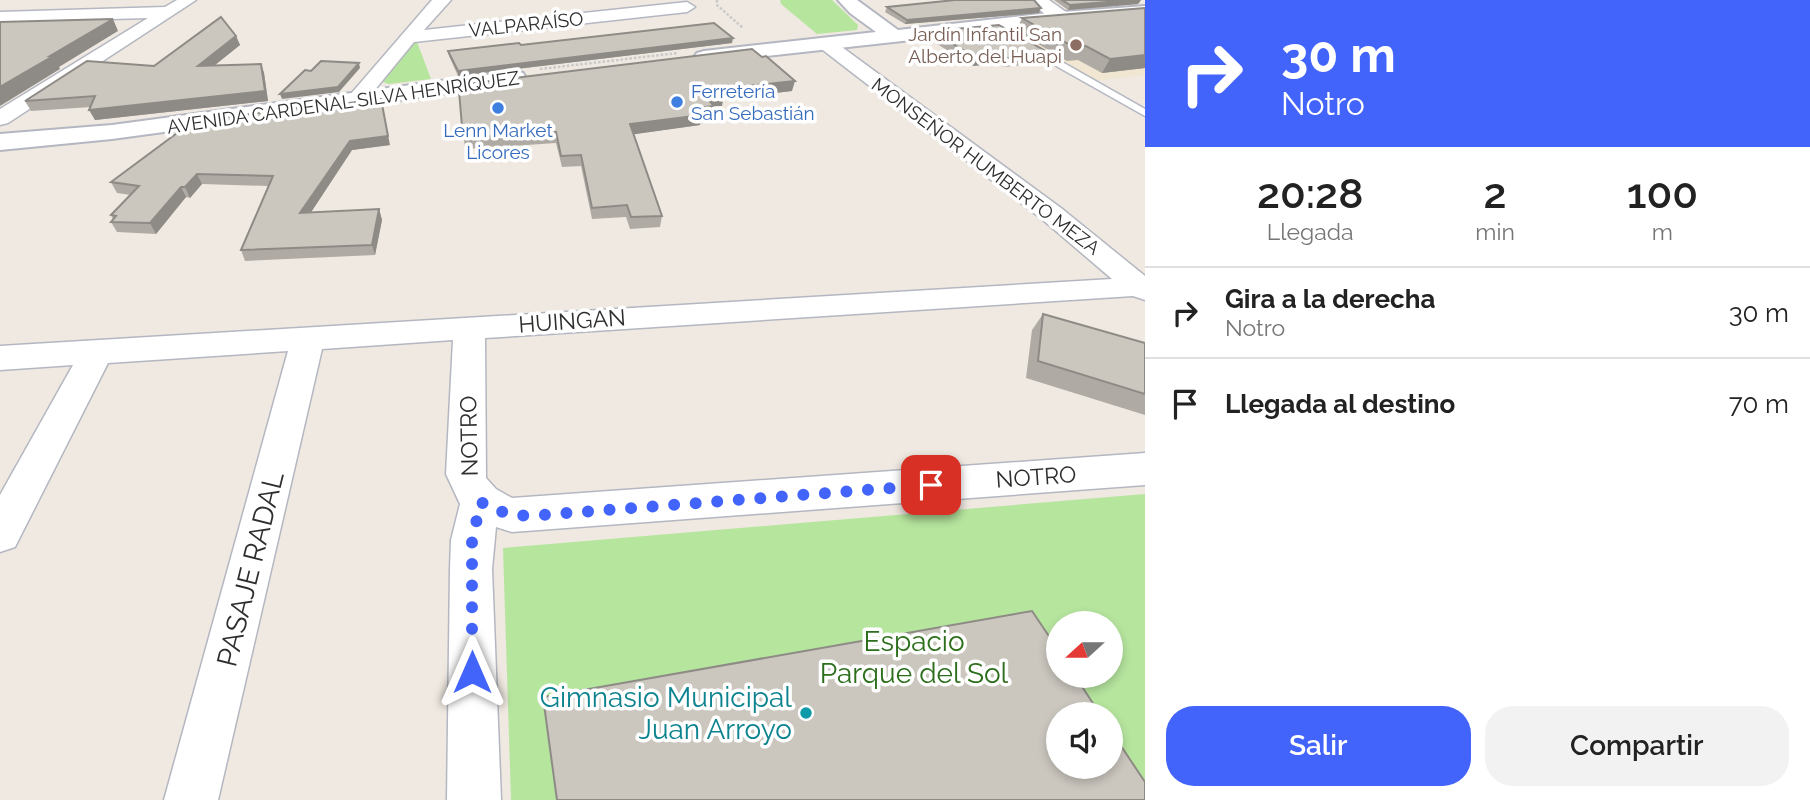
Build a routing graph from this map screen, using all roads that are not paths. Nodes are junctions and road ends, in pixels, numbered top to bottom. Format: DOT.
graph roads {
  1 [pos="188,0"];
  2 [pos="443,0"];
  3 [pos="847,0"];
  4 [pos="1040,0"];
  5 [pos="687,7"];
  6 [pos="168,12"];
  7 [pos="1145,12"];
  8 [pos="0,17"];
  9 [pos="1064,17"];
  10 [pos="893,35"];
  11 [pos="407,37"];
  12 [pos="825,43"];
  13 [pos="1025,44"];
  14 [pos="684,56"];
  15 [pos="530,74"];
  16 [pos="357,99"];
  17 [pos="1145,113"];
  18 [pos="0,118"];
  19 [pos="0,142"];
  20 [pos="1143,288"];
  21 [pos="469,328"];
  22 [pos="309,338"];
  23 [pos="97,352"];
  24 [pos="0,358"];
  25 [pos="1145,469"];
  26 [pos="481,502"];
  27 [pos="0,534"];
  28 [pos="191,800"];
  29 [pos="474,800"];
  1 -- 6 [label="street"];
  2 -- 11 [label="street"];
  3 -- 10 [label="street"];
  4 -- 9 [label="street"];
  5 -- 11 [label="street, VALPARAÍSO"];
  6 -- 8 [label="street"];
  6 -- 18 [label="street"];
  7 -- 9 [label="street"];
  9 -- 10 [label="street"];
  10 -- 12 [label="street"];
  11 -- 16 [label="street"];
  12 -- 14 [label="street"];
  12 -- 20 [label="street, MONSEÑOR HUMBERTO MEZA"];
  13 -- 17 [label="lane"];
  15 -- 16 [label="street, AVENIDA CARDENAL SILVA HENRÍQUEZ"];
  16 -- 19 [label="street, AVENIDA CARDENAL SILVA HENRÍQUEZ"];
  20 -- 21 [label="street, HUINGAN"];
  21 -- 22 [label="street, HUINGAN"];
  21 -- 26 [label="street, NOTRO"];
  22 -- 23 [label="street, HUINGAN"];
  22 -- 28 [label="street, PASAJE RADAL"];
  23 -- 24 [label="street, HUINGAN"];
  23 -- 27 [label="street"];
  25 -- 26 [label="street, NOTRO"];
  26 -- 29 [label="street"];
}
